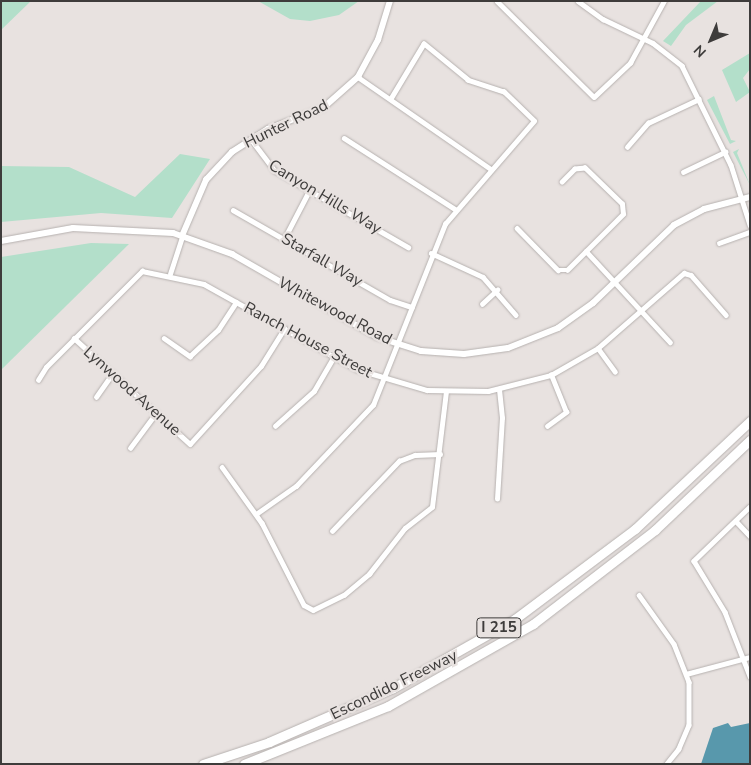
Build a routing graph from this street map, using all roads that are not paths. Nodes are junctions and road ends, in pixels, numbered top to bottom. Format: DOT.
graph roads {
  1 [pos="390,1"];
  2 [pos="498,1"];
  3 [pos="578,1"];
  4 [pos="664,1"];
  5 [pos="644,38"];
  6 [pos="358,77"];
  7 [pos="391,99"];
  8 [pos="699,99"];
  9 [pos="344,138"];
  10 [pos="251,139"];
  11 [pos="627,147"];
  12 [pos="725,152"];
  13 [pos="491,169"];
  14 [pos="683,172"];
  15 [pos="562,182"];
  16 [pos="309,191"];
  17 [pos="746,197"];
  18 [pos="455,209"];
  19 [pos="233,210"];
  20 [pos="750,225"];
  21 [pos="517,228"];
  22 [pos="750,232"];
  23 [pos="182,236"];
  24 [pos="284,239"];
  25 [pos="1,241"];
  26 [pos="719,243"];
  27 [pos="408,247"];
  28 [pos="586,251"];
  29 [pos="431,254"];
  30 [pos="170,274"];
  31 [pos="615,281"];
  32 [pos="497,290"];
  33 [pos="236,302"];
  34 [pos="482,304"];
  35 [pos="412,307"];
  36 [pos="642,307"];
  37 [pos="516,315"];
  38 [pos="726,316"];
  39 [pos="284,329"];
  40 [pos="74,338"];
  41 [pos="164,338"];
  42 [pos="670,342"];
  43 [pos="398,345"];
  44 [pos="598,348"];
  45 [pos="334,357"];
  46 [pos="615,371"];
  47 [pos="113,373"];
  48 [pos="550,375"];
  49 [pos="38,380"];
  50 [pos="384,381"];
  51 [pos="498,389"];
  52 [pos="446,392"];
  53 [pos="96,397"];
  54 [pos="156,413"];
  55 [pos="750,421"];
  56 [pos="275,426"];
  57 [pos="547,426"];
  58 [pos="750,440"];
  59 [pos="130,448"];
  60 [pos="440,454"];
  61 [pos="222,467"];
  62 [pos="497,499"];
  63 [pos="750,507"];
  64 [pos="256,514"];
  65 [pos="736,520"];
  66 [pos="332,531"];
  67 [pos="750,536"];
  68 [pos="639,595"];
  69 [pos="747,657"];
  70 [pos="686,674"];
  71 [pos="750,676"];
  72 [pos="204,764"];
  73 [pos="244,764"];
  74 [pos="667,764"];
  1 -- 6 [label="street, Hunter Road"];
  2 -- 5 [label="street"];
  3 -- 5 [label="street"];
  4 -- 5 [label="street"];
  5 -- 8 [label="street"];
  6 -- 7 [label="street"];
  6 -- 10 [label="street, Hunter Road"];
  7 -- 13 [label="street"];
  7 -- 13 [label="street"];
  8 -- 11 [label="street"];
  8 -- 12 [label="street"];
  9 -- 18 [label="street"];
  10 -- 16 [label="street, Canyon Hills Way"];
  10 -- 23 [label="street, Hunter Road"];
  12 -- 14 [label="street"];
  12 -- 17 [label="street"];
  13 -- 18 [label="street"];
  15 -- 28 [label="street"];
  16 -- 24 [label="street"];
  16 -- 27 [label="street, Canyon Hills Way"];
  17 -- 20 [label="street"];
  17 -- 31 [label="main road, Whitewood Road"];
  18 -- 29 [label="street"];
  19 -- 24 [label="street, Starfall Way"];
  21 -- 28 [label="street"];
  22 -- 26 [label="street"];
  23 -- 25 [label="main road, Whitewood Road"];
  23 -- 30 [label="street, Hunter Road"];
  23 -- 43 [label="main road, Whitewood Road"];
  24 -- 35 [label="street, Starfall Way"];
  28 -- 31 [label="street"];
  29 -- 32 [label="street"];
  29 -- 35 [label="street"];
  30 -- 33 [label="street, Ranch House Street"];
  30 -- 40 [label="street, Ranch House Street"];
  31 -- 36 [label="street"];
  31 -- 43 [label="main road, Whitewood Road"];
  32 -- 34 [label="street"];
  32 -- 37 [label="street"];
  33 -- 39 [label="street, Ranch House Street"];
  33 -- 41 [label="street"];
  35 -- 43 [label="street"];
  36 -- 38 [label="street, Ranch House Street"];
  36 -- 42 [label="street"];
  36 -- 44 [label="street, Ranch House Street"];
  39 -- 45 [label="street, Ranch House Street"];
  39 -- 54 [label="street, Lynwood Avenue"];
  40 -- 47 [label="street, Lynwood Avenue"];
  40 -- 49 [label="street"];
  43 -- 50 [label="street"];
  44 -- 46 [label="street"];
  44 -- 48 [label="street, Ranch House Street"];
  45 -- 50 [label="street, Ranch House Street"];
  45 -- 56 [label="street"];
  47 -- 53 [label="street"];
  47 -- 54 [label="street, Lynwood Avenue"];
  48 -- 51 [label="street, Ranch House Street"];
  48 -- 57 [label="street"];
  50 -- 52 [label="street, Ranch House Street"];
  50 -- 64 [label="street"];
  51 -- 52 [label="street, Ranch House Street"];
  51 -- 62 [label="street"];
  52 -- 60 [label="street"];
  54 -- 59 [label="street"];
  55 -- 72 [label="highway, Escondido Freeway / I 215"];
  58 -- 73 [label="highway, Escondido Freeway / I 215"];
  60 -- 64 [label="street"];
  60 -- 66 [label="street"];
  61 -- 64 [label="street"];
  63 -- 65 [label="street"];
  65 -- 67 [label="street"];
  65 -- 69 [label="street"];
  68 -- 70 [label="street"];
  69 -- 70 [label="street"];
  69 -- 71 [label="street"];
  70 -- 74 [label="street"];
}
